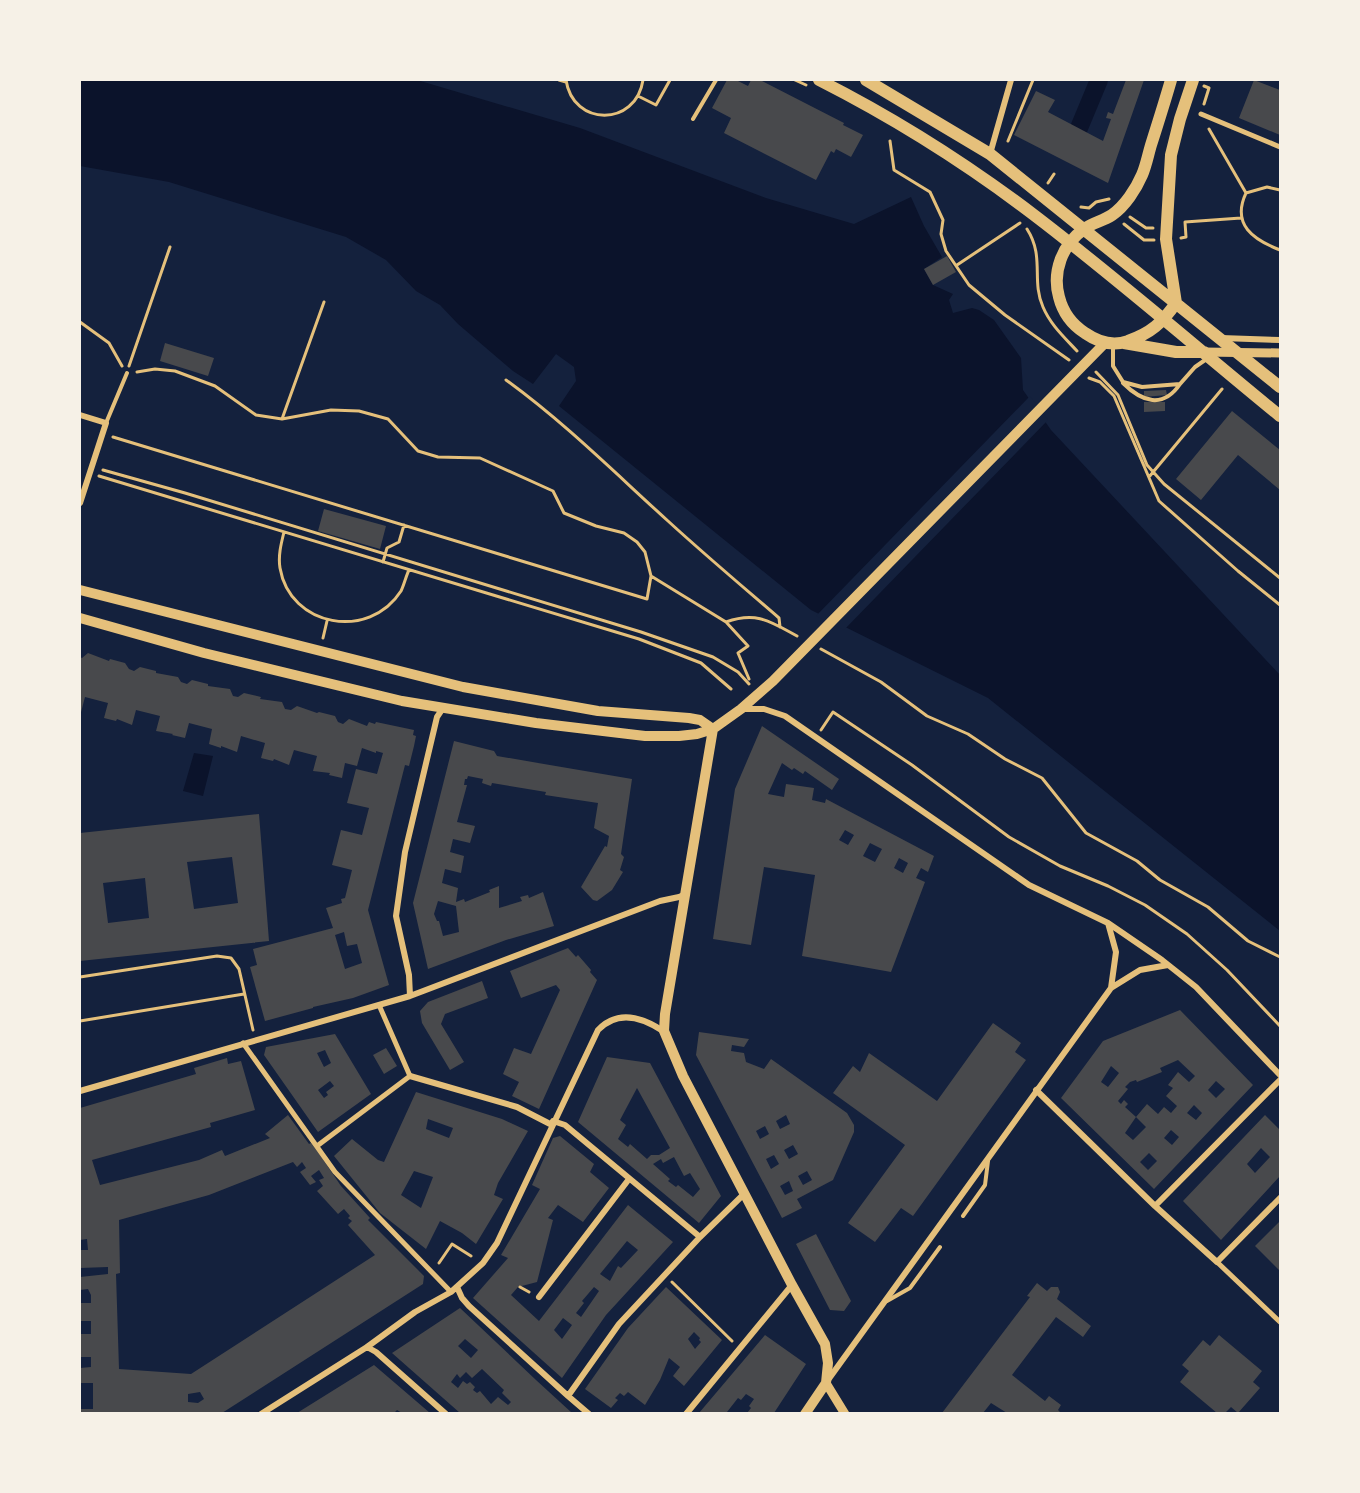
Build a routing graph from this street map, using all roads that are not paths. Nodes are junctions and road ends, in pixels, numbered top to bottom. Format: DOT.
graph roads {
  1 [pos="716,80"];
  2 [pos="819,80"];
  3 [pos="866,80"];
  4 [pos="1011,80"];
  5 [pos="1172,80"];
  6 [pos="1193,80"];
  7 [pos="1201,114"];
  8 [pos="693,119"];
  9 [pos="1281,147"];
  10 [pos="990,154"];
  11 [pos="1084,229"];
  12 [pos="1069,243"];
  13 [pos="1176,303"];
  14 [pos="1164,321"];
  15 [pos="1221,338"];
  16 [pos="1281,340"];
  17 [pos="1114,343"];
  18 [pos="1237,352"];
  19 [pos="1281,352"];
  20 [pos="1207,355"];
  21 [pos="127,373"];
  22 [pos="1123,382"];
  23 [pos="1180,384"];
  24 [pos="1281,387"];
  25 [pos="80,415"];
  26 [pos="1281,416"];
  27 [pos="106,423"];
  28 [pos="80,503"];
  29 [pos="80,590"];
  30 [pos="80,618"];
  31 [pos="442,708"];
  32 [pos="741,709"];
  33 [pos="713,729"];
  34 [pos="686,894"];
  35 [pos="1108,922"];
  36 [pos="1168,965"];
  37 [pos="1111,987"];
  38 [pos="410,996"];
  39 [pos="379,1005"];
  40 [pos="664,1031"];
  41 [pos="243,1043"];
  42 [pos="1281,1075"];
  43 [pos="410,1076"];
  44 [pos="1281,1080"];
  45 [pos="1036,1090"];
  46 [pos="80,1091"];
  47 [pos="552,1123"];
  48 [pos="317,1146"];
  49 [pos="989,1156"];
  50 [pos="629,1179"];
  51 [pos="744,1194"];
  52 [pos="1281,1198"];
  53 [pos="1155,1206"];
  54 [pos="963,1216"];
  55 [pos="700,1237"];
  56 [pos="940,1247"];
  57 [pos="1217,1262"];
  58 [pos="792,1285"];
  59 [pos="458,1287"];
  60 [pos="451,1292"];
  61 [pos="539,1297"];
  62 [pos="883,1303"];
  63 [pos="1281,1322"];
  64 [pos="366,1347"];
  65 [pos="826,1383"];
  66 [pos="568,1396"];
  67 [pos="261,1413"];
  68 [pos="446,1413"];
  69 [pos="589,1413"];
  70 [pos="686,1413"];
  71 [pos="805,1413"];
  72 [pos="845,1413"];
  1 -- 8 [label="lane"];
  2 -- 12 [label="highway"];
  3 -- 10 [label="highway"];
  4 -- 10 [label="street"];
  5 -- 11 [label="highway"];
  6 -- 13 [label="highway"];
  7 -- 9 [label="street"];
  10 -- 11 [label="highway"];
  11 -- 12 [label="highway"];
  11 -- 13 [label="highway"];
  12 -- 14 [label="highway"];
  12 -- 17 [label="highway"];
  13 -- 14 [label="highway"];
  13 -- 15 [label="highway"];
  14 -- 17 [label="highway"];
  14 -- 20 [label="highway"];
  15 -- 16 [label="street"];
  15 -- 18 [label="highway"];
  17 -- 20 [label="highway"];
  17 -- 22 [label="lane"];
  17 -- 32 [label="main road"];
  18 -- 19 [label="street"];
  18 -- 20 [label="street"];
  18 -- 24 [label="highway"];
  20 -- 23 [label="lane"];
  20 -- 26 [label="highway"];
  21 -- 27 [label="lane"];
  22 -- 23 [label="lane"];
  22 -- 23 [label="lane"];
  25 -- 27 [label="street"];
  27 -- 28 [label="street"];
  29 -- 33 [label="main road"];
  30 -- 31 [label="main road"];
  31 -- 33 [label="main road"];
  31 -- 38 [label="street"];
  32 -- 33 [label="main road"];
  32 -- 35 [label="street"];
  33 -- 34 [label="main road"];
  34 -- 38 [label="street"];
  34 -- 40 [label="main road"];
  35 -- 36 [label="street"];
  35 -- 37 [label="street"];
  36 -- 37 [label="street"];
  36 -- 42 [label="street"];
  37 -- 45 [label="street"];
  38 -- 39 [label="street"];
  39 -- 41 [label="street"];
  39 -- 43 [label="street"];
  40 -- 47 [label="street"];
  40 -- 51 [label="main road"];
  41 -- 46 [label="street"];
  41 -- 48 [label="street"];
  43 -- 47 [label="street"];
  43 -- 48 [label="street"];
  44 -- 53 [label="street"];
  45 -- 49 [label="street"];
  45 -- 53 [label="street"];
  47 -- 50 [label="street"];
  47 -- 59 [label="street"];
  48 -- 60 [label="street"];
  49 -- 54 [label="lane"];
  49 -- 62 [label="street"];
  50 -- 55 [label="street"];
  50 -- 61 [label="street"];
  51 -- 55 [label="street"];
  51 -- 58 [label="main road"];
  52 -- 57 [label="street"];
  53 -- 57 [label="street"];
  55 -- 66 [label="street"];
  56 -- 62 [label="lane"];
  57 -- 63 [label="street"];
  58 -- 65 [label="main road"];
  58 -- 70 [label="street"];
  59 -- 60 [label="street"];
  59 -- 66 [label="street"];
  60 -- 64 [label="street"];
  62 -- 65 [label="street"];
  64 -- 67 [label="street"];
  64 -- 68 [label="street"];
  65 -- 71 [label="main road"];
  65 -- 72 [label="street"];
  66 -- 69 [label="street"];
}
